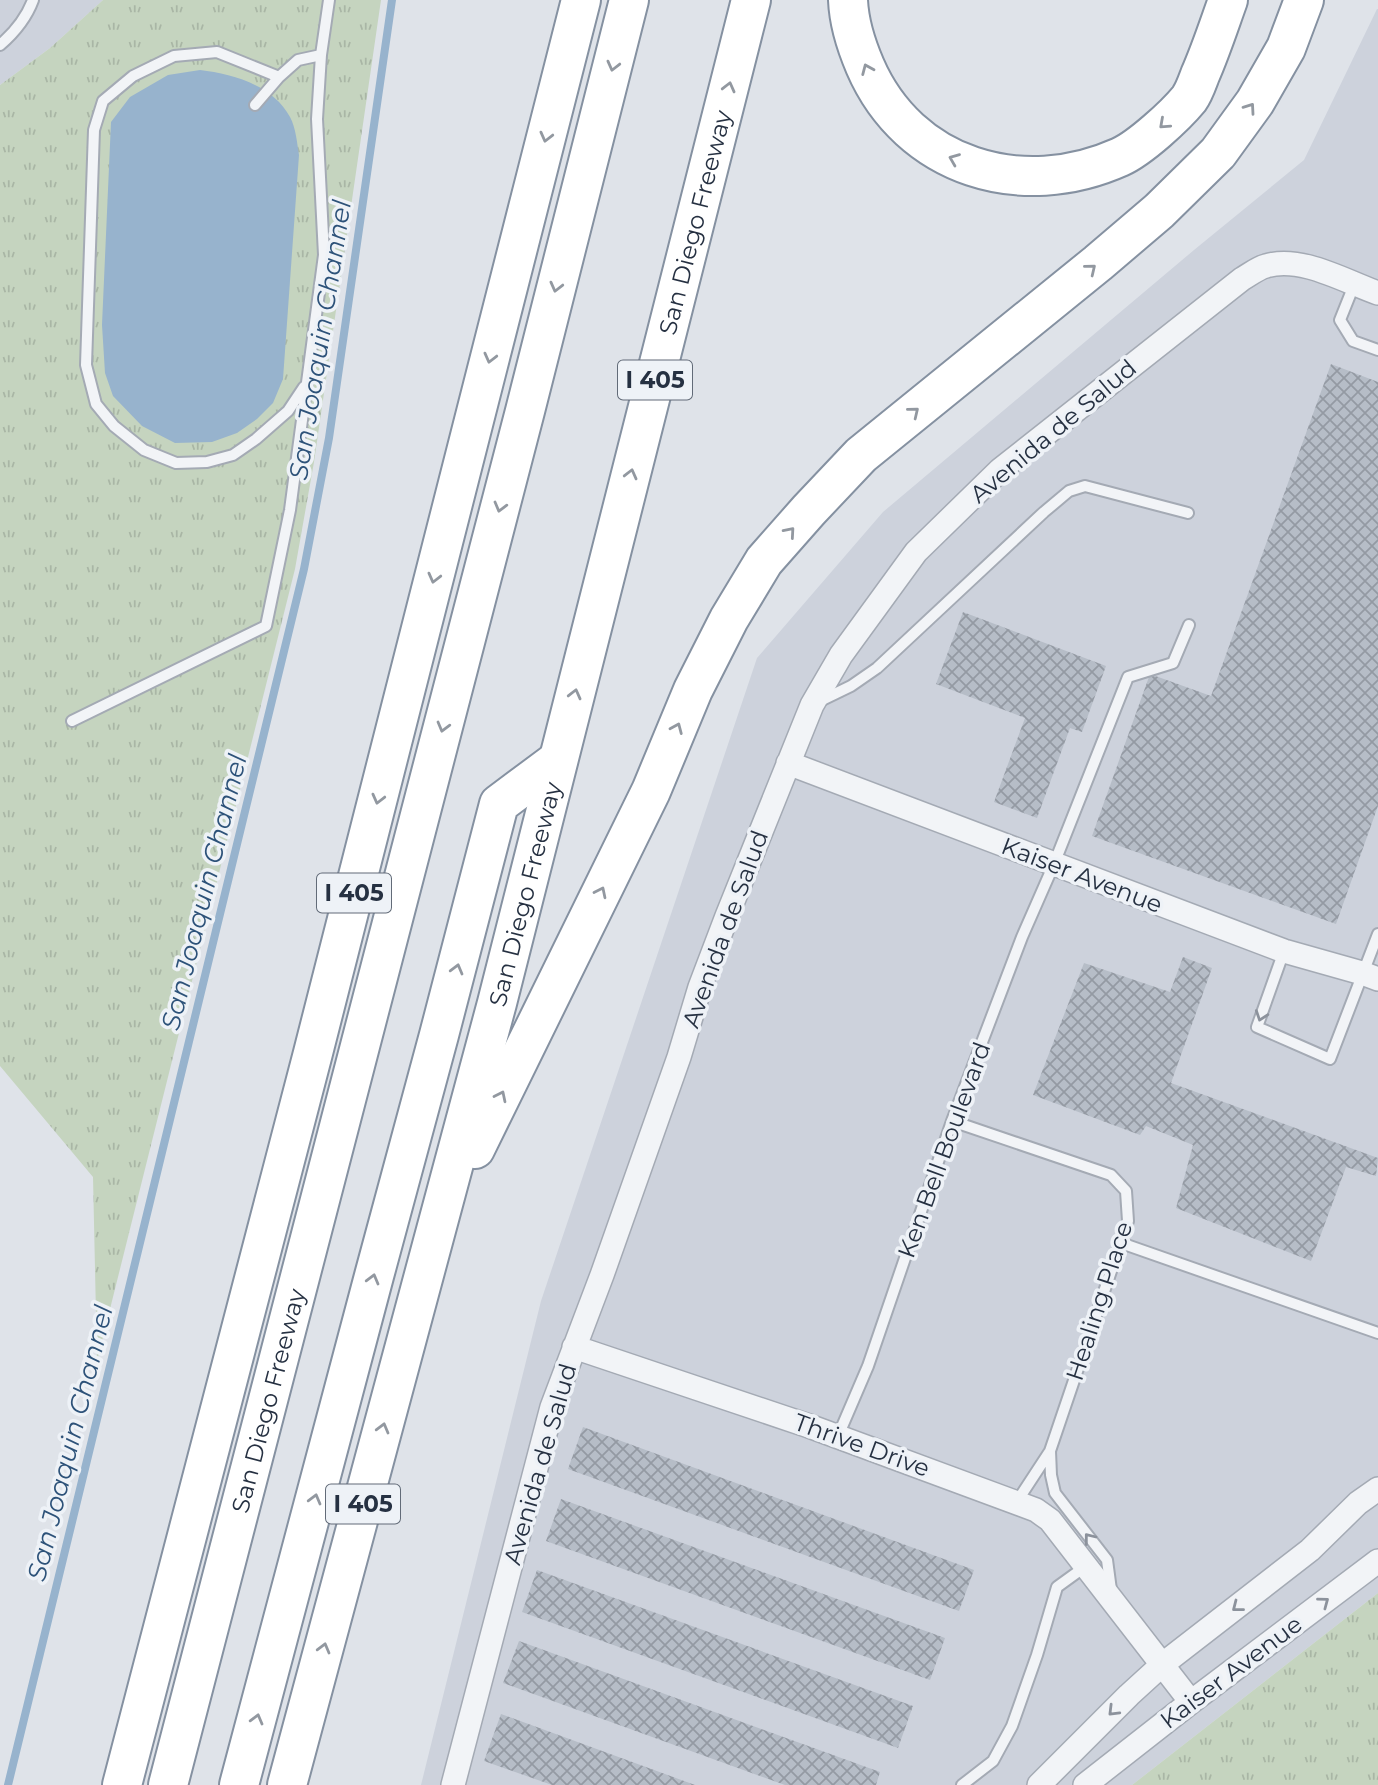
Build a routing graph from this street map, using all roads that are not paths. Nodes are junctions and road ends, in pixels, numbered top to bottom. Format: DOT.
graph roads {
  1 [pos="33,0"];
  2 [pos="329,0"];
  3 [pos="581,0"];
  4 [pos="629,0"];
  5 [pos="751,0"];
  6 [pos="848,0"];
  7 [pos="1228,0"];
  8 [pos="1304,0"];
  9 [pos="0,45"];
  10 [pos="321,55"];
  11 [pos="279,78"];
  12 [pos="255,105"];
  13 [pos="1354,285"];
  14 [pos="1378,293"];
  15 [pos="1378,350"];
  16 [pos="306,384"];
  17 [pos="1188,513"];
  18 [pos="1189,625"];
  19 [pos="812,705"];
  20 [pos="72,721"];
  21 [pos="558,760"];
  22 [pos="788,764"];
  23 [pos="1054,864"];
  24 [pos="1378,934"];
  25 [pos="1283,951"];
  26 [pos="1370,976"];
  27 [pos="952,1121"];
  28 [pos="438,1223"];
  29 [pos="1121,1243"];
  30 [pos="1378,1333"];
  31 [pos="574,1347"];
  32 [pos="838,1436"];
  33 [pos="1050,1451"];
  34 [pos="1378,1489"];
  35 [pos="1016,1503"];
  36 [pos="1378,1561"];
  37 [pos="1086,1566"];
  38 [pos="1112,1599"];
  39 [pos="1163,1664"];
  40 [pos="1191,1702"];
  41 [pos="122,1785"];
  42 [pos="168,1785"];
  43 [pos="239,1785"];
  44 [pos="287,1785"];
  45 [pos="453,1785"];
  46 [pos="962,1785"];
  47 [pos="1039,1785"];
  48 [pos="1085,1785"];
  1 -- 9 [label="lane"];
  2 -- 10 [label="lane"];
  3 -- 41 [label="highway, San Diego Freeway / I 405, one-way"];
  4 -- 42 [label="highway, San Diego Freeway, one-way"];
  21 -- 5 [label="highway, San Diego Freeway / I 405, one-way"];
  7 -- 6 [label="highway, one-way"];
  28 -- 8 [label="highway, one-way"];
  10 -- 11 [label="lane"];
  10 -- 16 [label="lane"];
  11 -- 12 [label="lane"];
  11 -- 16 [label="lane"];
  13 -- 14 [label="street"];
  13 -- 15 [label="lane"];
  13 -- 19 [label="street, Avenida de Salud"];
  16 -- 20 [label="lane"];
  17 -- 19 [label="lane"];
  18 -- 23 [label="lane, Ken Bell Boulevard"];
  19 -- 22 [label="street, Avenida de Salud"];
  21 -- 28 [label="highway, San Diego Freeway / I 405"];
  43 -- 21 [label="highway, one-way"];
  22 -- 23 [label="street, Kaiser Avenue"];
  22 -- 31 [label="street, Avenida de Salud"];
  23 -- 25 [label="street, Kaiser Avenue"];
  23 -- 27 [label="lane, Ken Bell Boulevard"];
  24 -- 26 [label="lane"];
  25 -- 26 [label="street, Kaiser Avenue"];
  25 -- 26 [label="lane, one-way"];
  27 -- 29 [label="lane, Healing Place"];
  27 -- 32 [label="lane, Ken Bell Boulevard"];
  44 -- 28 [label="highway, San Diego Freeway / I 405, one-way"];
  29 -- 30 [label="lane"];
  29 -- 33 [label="lane, Healing Place"];
  31 -- 32 [label="street, Thrive Drive"];
  31 -- 45 [label="street, Avenida de Salud"];
  32 -- 35 [label="street, Thrive Drive"];
  33 -- 35 [label="lane, Healing Place"];
  38 -- 33 [label="lane, one-way"];
  34 -- 39 [label="street, Kaiser Avenue, one-way"];
  35 -- 37 [label="street, Thrive Drive"];
  40 -- 36 [label="street, Kaiser Avenue, one-way"];
  37 -- 38 [label="street, Thrive Drive"];
  37 -- 46 [label="lane"];
  38 -- 39 [label="street, Thrive Drive"];
  39 -- 40 [label="street, Thrive Drive"];
  39 -- 47 [label="street, Kaiser Avenue, one-way"];
  40 -- 48 [label="street, Kaiser Avenue"];
}
